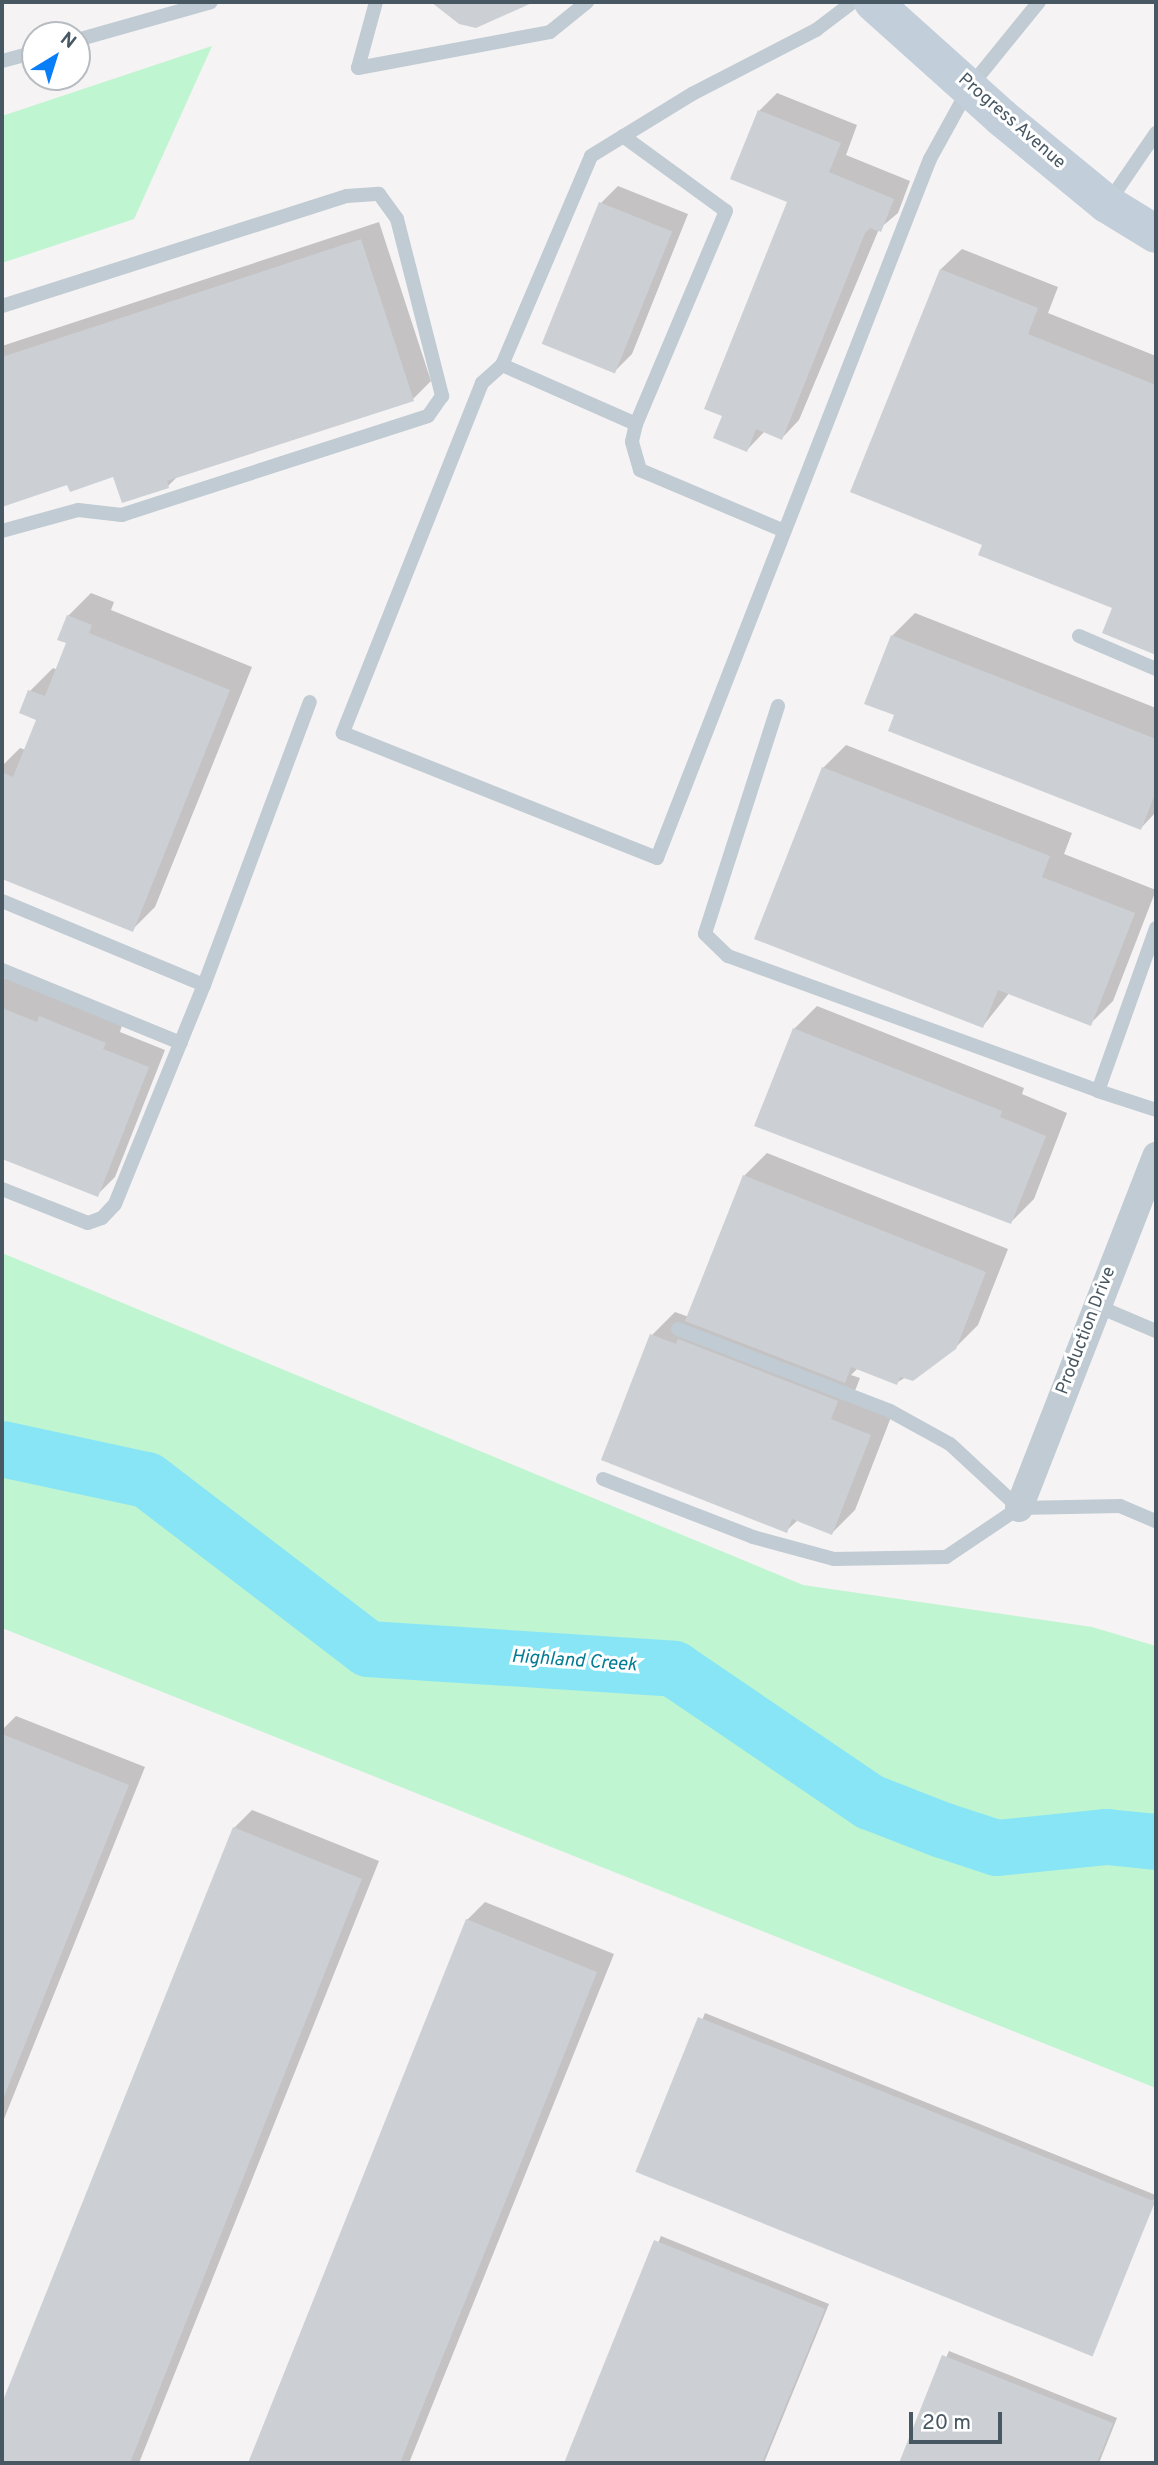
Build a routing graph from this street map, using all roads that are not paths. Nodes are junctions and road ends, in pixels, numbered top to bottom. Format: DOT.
graph roads {
  1 [pos="211,2"];
  2 [pos="376,2"];
  3 [pos="587,2"];
  4 [pos="853,2"];
  5 [pos="873,2"];
  6 [pos="1039,2"];
  7 [pos="91,36"];
  8 [pos="21,55"];
  9 [pos="2,61"];
  10 [pos="969,88"];
  11 [pos="1156,133"];
  12 [pos="623,136"];
  13 [pos="1107,204"];
  14 [pos="1156,234"];
  15 [pos="2,306"];
  16 [pos="502,365"];
  17 [pos="636,424"];
  18 [pos="782,530"];
  19 [pos="2,531"];
  20 [pos="1079,636"];
  21 [pos="1156,668"];
  22 [pos="310,702"];
  23 [pos="778,706"];
  24 [pos="2,901"];
  25 [pos="1156,928"];
  26 [pos="2,970"];
  27 [pos="204,985"];
  28 [pos="181,1043"];
  29 [pos="1098,1091"];
  30 [pos="1156,1110"];
  31 [pos="1156,1156"];
  32 [pos="2,1189"];
  33 [pos="1097,1306"];
  34 [pos="678,1329"];
  35 [pos="1156,1331"];
  36 [pos="603,1479"];
  37 [pos="1020,1508"];
  38 [pos="1156,1521"];
  1 -- 7 [label="lane"];
  2 -- 3 [label="lane"];
  4 -- 12 [label="lane"];
  5 -- 10 [label="main road, Progress Avenue"];
  6 -- 10 [label="lane"];
  8 -- 9 [label="lane"];
  10 -- 13 [label="main road, Progress Avenue"];
  10 -- 18 [label="lane"];
  11 -- 13 [label="lane"];
  12 -- 16 [label="lane"];
  12 -- 17 [label="lane"];
  13 -- 14 [label="main road, Progress Avenue"];
  15 -- 19 [label="lane"];
  16 -- 17 [label="lane"];
  16 -- 18 [label="lane"];
  17 -- 18 [label="lane"];
  20 -- 21 [label="lane"];
  22 -- 27 [label="lane"];
  23 -- 29 [label="lane"];
  24 -- 27 [label="lane"];
  25 -- 29 [label="lane"];
  26 -- 28 [label="lane"];
  27 -- 28 [label="lane"];
  28 -- 32 [label="lane"];
  29 -- 30 [label="lane"];
  31 -- 33 [label="street, Production Drive"];
  33 -- 35 [label="lane"];
  33 -- 37 [label="street, Production Drive"];
  34 -- 37 [label="lane"];
  36 -- 37 [label="lane"];
  37 -- 38 [label="lane"];
}
